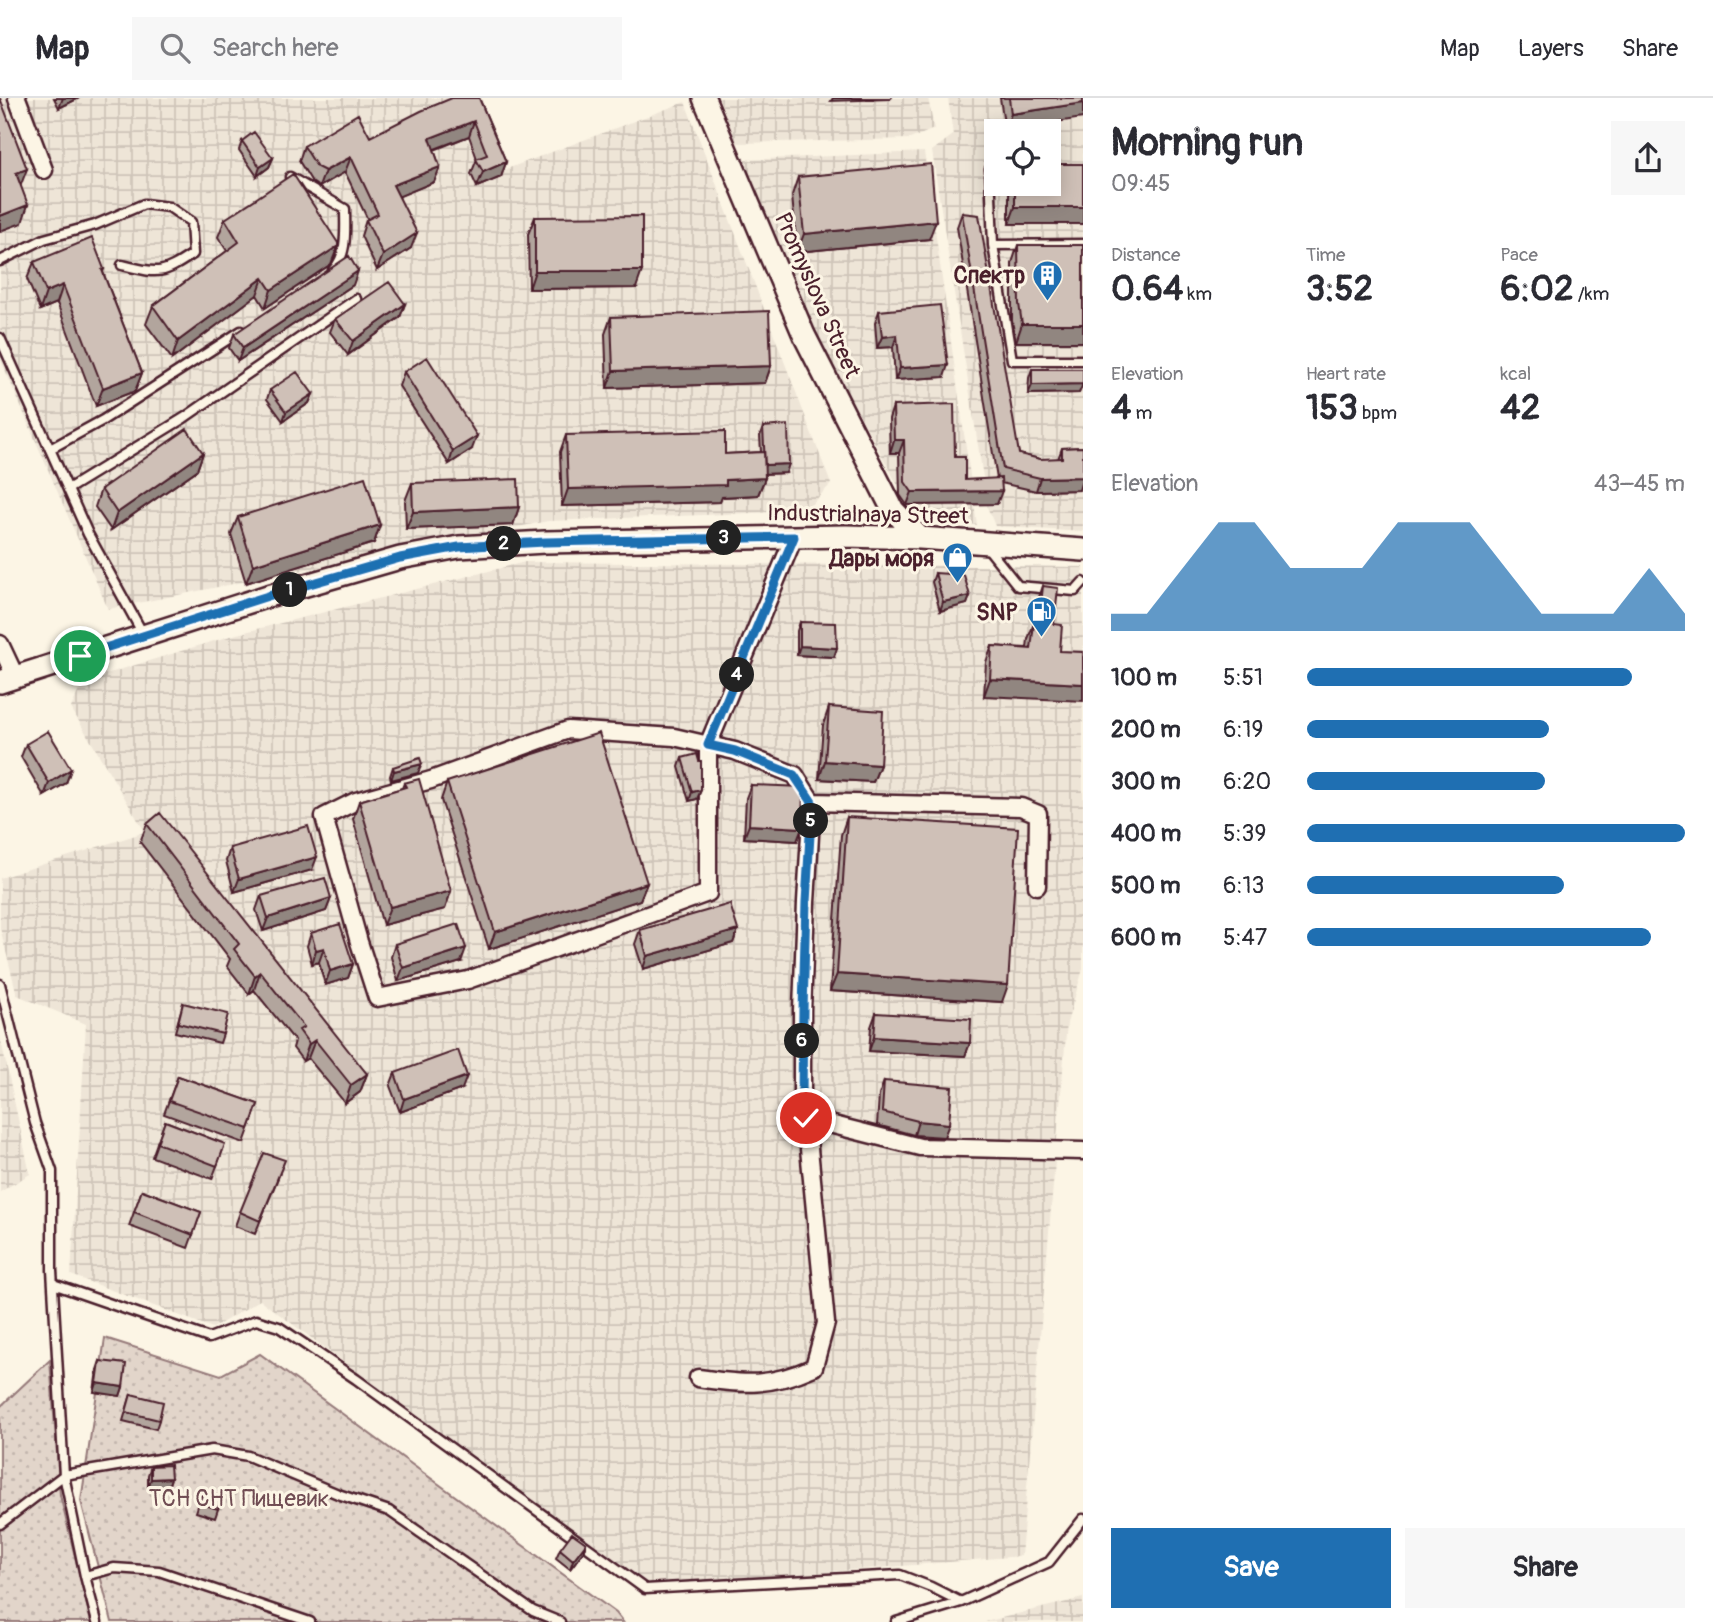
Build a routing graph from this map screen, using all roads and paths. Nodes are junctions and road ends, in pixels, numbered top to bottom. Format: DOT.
graph roads {
  1 [pos="17,98"];
  2 [pos="704,98"];
  3 [pos="44,170"];
  4 [pos="289,177"];
  5 [pos="991,196"];
  6 [pos="1083,244"];
  7 [pos="992,245"];
  8 [pos="0,261"];
  9 [pos="122,265"];
  10 [pos="325,275"];
  11 [pos="356,299"];
  12 [pos="245,328"];
  13 [pos="0,338"];
  14 [pos="1083,360"];
  15 [pos="50,449"];
  16 [pos="68,489"];
  17 [pos="893,510"];
  18 [pos="845,536"];
  19 [pos="794,537"];
  20 [pos="920,538"];
  21 [pos="983,542"];
  22 [pos="1083,550"];
  23 [pos="1083,582"];
  24 [pos="145,636"];
  25 [pos="0,644"];
  26 [pos="8,679"];
  27 [pos="708,745"];
  28 [pos="812,802"];
  29 [pos="1037,886"];
  30 [pos="0,984"];
  31 [pos="806,1118"];
  32 [pos="1083,1151"];
  33 [pos="53,1284"];
  34 [pos="698,1378"];
  35 [pos="64,1475"];
  36 [pos="1083,1519"];
  37 [pos="0,1524"];
  38 [pos="85,1576"];
  39 [pos="961,1602"];
  40 [pos="97,1622"];
  41 [pos="310,1622"];
  42 [pos="560,1622"];
  43 [pos="896,1622"];
  1 -- 3 [label="street"];
  2 -- 17 [label="main road, Promyslova Street"];
  4 -- 10 [label="lane"];
  5 -- 7 [label="lane"];
  6 -- 7 [label="lane"];
  7 -- 14 [label="lane"];
  8 -- 9 [label="lane"];
  11 -- 16 [label="lane"];
  12 -- 15 [label="lane"];
  13 -- 15 [label="lane"];
  15 -- 16 [label="lane"];
  16 -- 24 [label="lane"];
  17 -- 18 [label="main road"];
  17 -- 20 [label="main road, Promyslova Street"];
  18 -- 19 [label="main road, Industrialnaya Street"];
  18 -- 20 [label="main road, Industrialnaya Street"];
  19 -- 24 [label="main road, Industrialnaya Street"];
  19 -- 27 [label="street"];
  20 -- 21 [label="main road, Industrialnaya Street"];
  21 -- 22 [label="main road, Industrialnaya Street"];
  21 -- 23 [label="lane"];
  24 -- 26 [label="main road, Industrialnaya Street"];
  25 -- 26 [label="street"];
  27 -- 27 [label="street"];
  27 -- 28 [label="street"];
  28 -- 29 [label="street"];
  28 -- 31 [label="street"];
  30 -- 33 [label="lane"];
  31 -- 32 [label="street"];
  31 -- 34 [label="street"];
  33 -- 35 [label="lane"];
  33 -- 39 [label="lane"];
  35 -- 37 [label="lane"];
  35 -- 38 [label="lane"];
  35 -- 42 [label="lane"];
  36 -- 39 [label="lane"];
  38 -- 40 [label="lane"];
  38 -- 41 [label="lane"];
  39 -- 43 [label="lane"];
}
